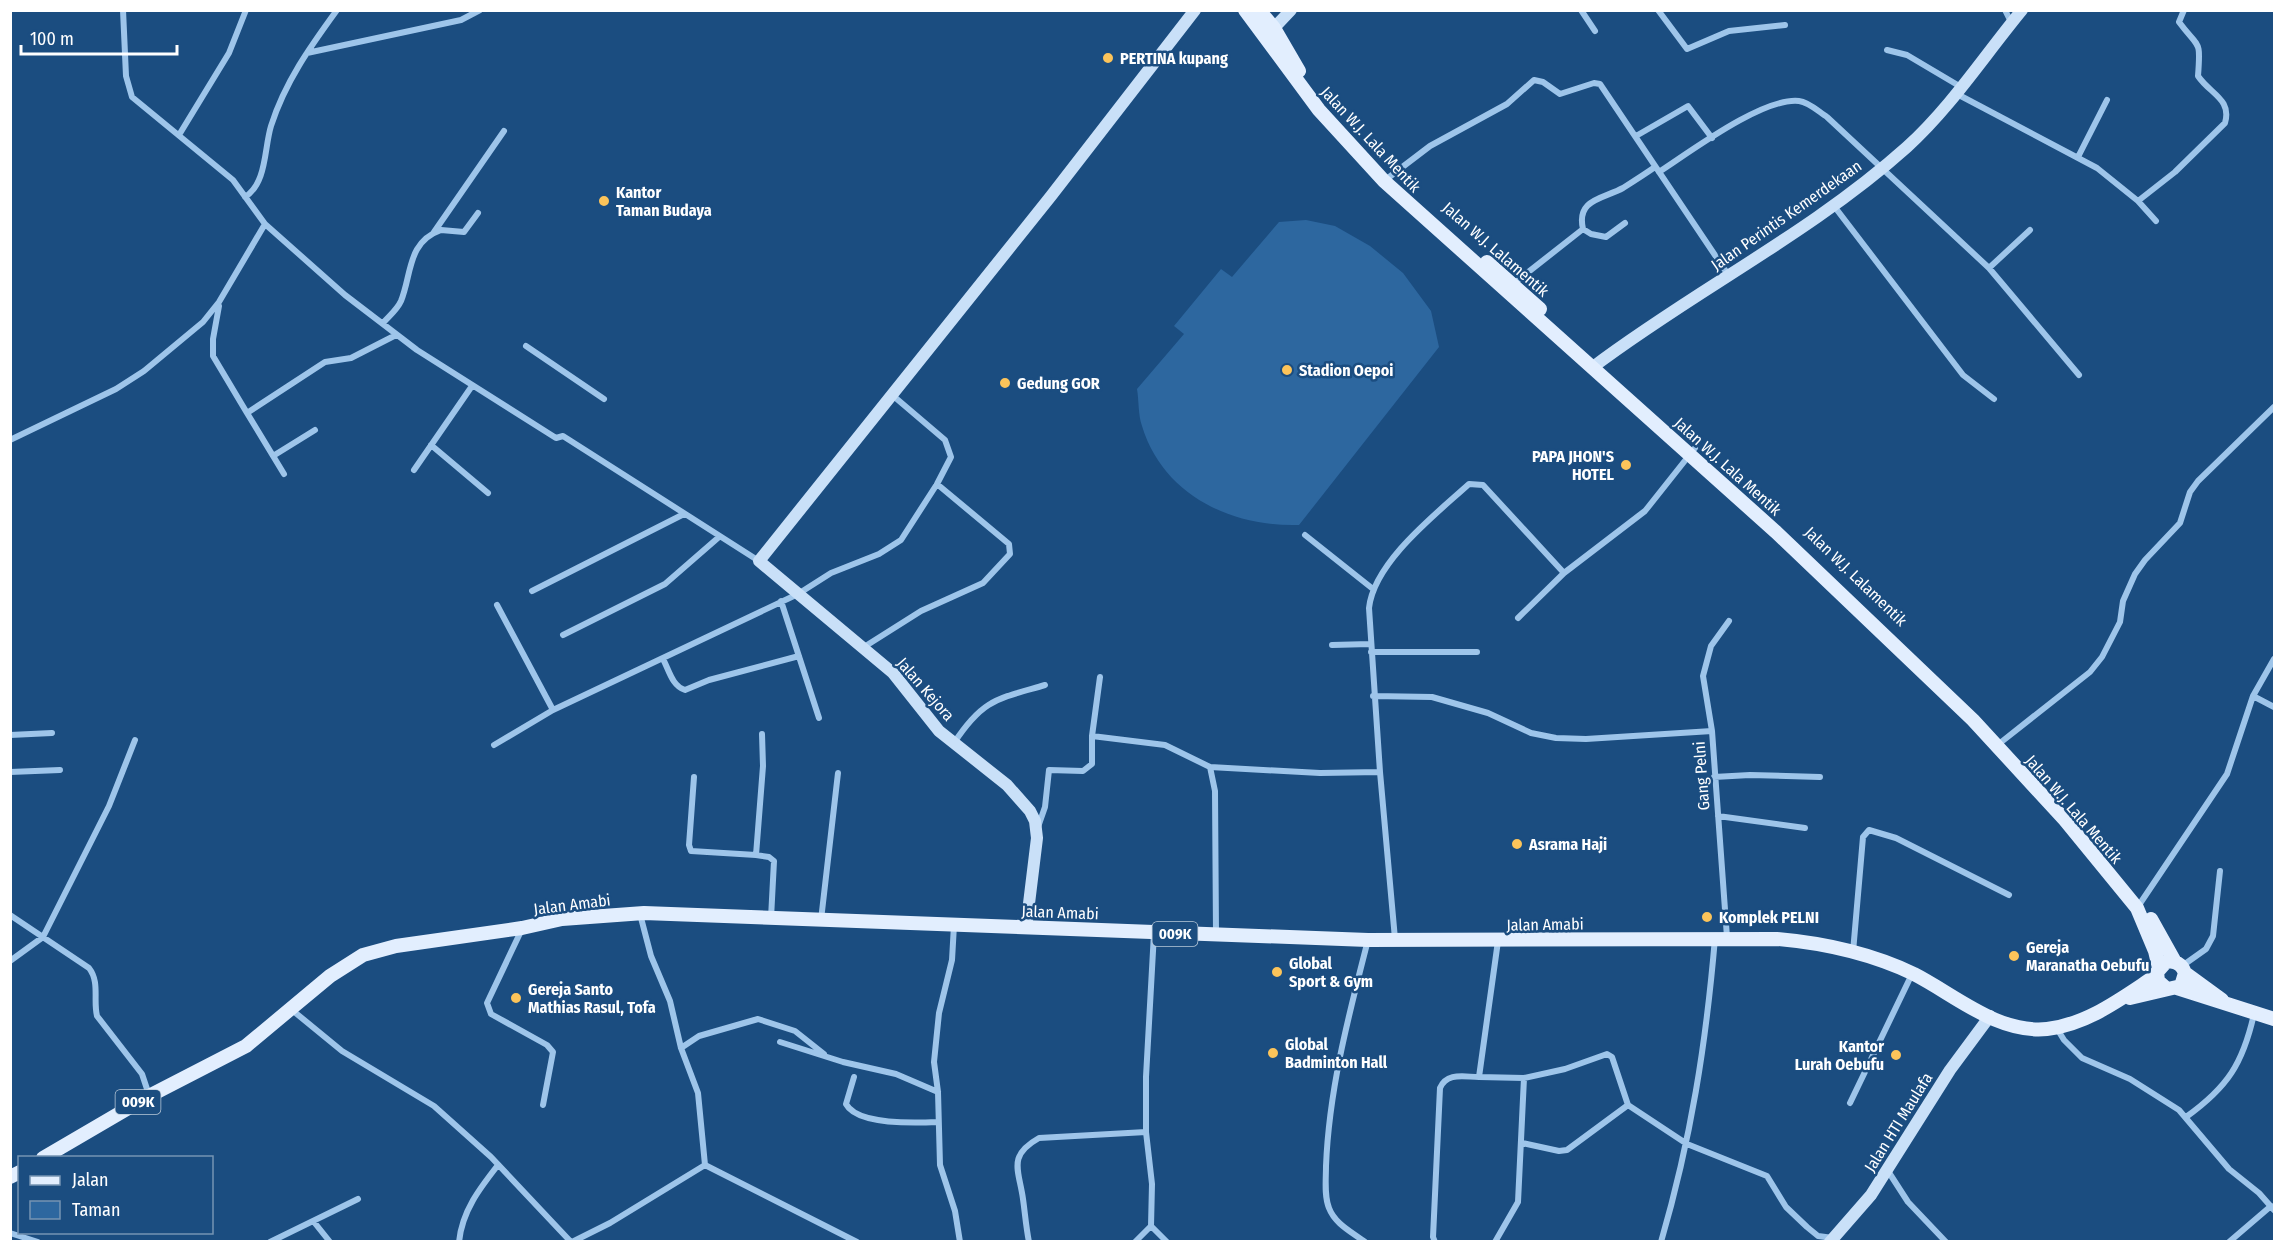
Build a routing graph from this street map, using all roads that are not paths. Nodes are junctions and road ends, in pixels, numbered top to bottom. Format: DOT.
graph roads {
  1 [pos="123,10"];
  2 [pos="246,10"];
  3 [pos="337,10"];
  4 [pos="480,10"];
  5 [pos="1195,10"];
  6 [pos="1245,10"];
  7 [pos="1259,10"];
  8 [pos="1291,10"];
  9 [pos="1581,10"];
  10 [pos="1658,10"];
  11 [pos="2005,10"];
  12 [pos="2022,10"];
  13 [pos="2184,10"];
  14 [pos="2012,23"];
  15 [pos="1785,25"];
  16 [pos="1595,31"];
  17 [pos="1269,32"];
  18 [pos="1887,50"];
  19 [pos="306,53"];
  20 [pos="1959,90"];
  21 [pos="2107,100"];
  22 [pos="504,131"];
  23 [pos="179,135"];
  24 [pos="1636,136"];
  25 [pos="1712,138"];
  26 [pos="2078,157"];
  27 [pos="1657,169"];
  28 [pos="1881,169"];
  29 [pos="1387,178"];
  30 [pos="245,197"];
  31 [pos="2138,201"];
  32 [pos="1834,206"];
  33 [pos="478,213"];
  34 [pos="2156,221"];
  35 [pos="265,224"];
  36 [pos="1625,224"];
  37 [pos="1583,230"];
  38 [pos="2030,230"];
  39 [pos="434,232"];
  40 [pos="1989,268"];
  41 [pos="1729,276"];
  42 [pos="1510,288"];
  43 [pos="219,302"];
  44 [pos="383,323"];
  45 [pos="396,335"];
  46 [pos="526,346"];
  47 [pos="1596,365"];
  48 [pos="2079,375"];
  49 [pos="472,386"];
  50 [pos="891,394"];
  51 [pos="604,399"];
  52 [pos="1994,399"];
  53 [pos="2274,407"];
  54 [pos="247,413"];
  55 [pos="315,430"];
  56 [pos="10,440"];
  57 [pos="431,445"];
  58 [pos="1692,451"];
  59 [pos="273,456"];
  60 [pos="414,470"];
  61 [pos="284,474"];
  62 [pos="937,484"];
  63 [pos="488,493"];
  64 [pos="684,514"];
  65 [pos="1305,535"];
  66 [pos="719,537"];
  67 [pos="759,561"];
  68 [pos="1564,573"];
  69 [pos="1373,589"];
  70 [pos="532,591"];
  71 [pos="798,594"];
  72 [pos="781,601"];
  73 [pos="497,604"];
  74 [pos="1518,618"];
  75 [pos="1730,621"];
  76 [pos="563,634"];
  77 [pos="1332,645"];
  78 [pos="864,647"];
  79 [pos="1370,648"];
  80 [pos="1477,652"];
  81 [pos="799,656"];
  82 [pos="663,659"];
  83 [pos="2274,659"];
  84 [pos="1100,677"];
  85 [pos="1045,685"];
  86 [pos="1373,696"];
  87 [pos="2253,696"];
  88 [pos="2274,707"];
  89 [pos="553,710"];
  90 [pos="819,718"];
  91 [pos="1712,730"];
  92 [pos="52,733"];
  93 [pos="762,734"];
  94 [pos="10,735"];
  95 [pos="1092,736"];
  96 [pos="135,740"];
  97 [pos="2000,743"];
  98 [pos="954,744"];
  99 [pos="494,745"];
  100 [pos="1210,767"];
  101 [pos="60,770"];
  102 [pos="10,772"];
  103 [pos="1380,772"];
  104 [pos="838,773"];
  105 [pos="694,777"];
  106 [pos="1714,777"];
  107 [pos="1820,777"];
  108 [pos="1718,816"];
  109 [pos="1805,828"];
  110 [pos="1037,830"];
  111 [pos="756,855"];
  112 [pos="2220,871"];
  113 [pos="2009,895"];
  114 [pos="2139,904"];
  115 [pos="639,913"];
  116 [pos="10,915"];
  117 [pos="771,919"];
  118 [pos="821,920"];
  119 [pos="954,925"];
  120 [pos="522,928"];
  121 [pos="1026,928"];
  122 [pos="1154,933"];
  123 [pos="1216,936"];
  124 [pos="43,937"];
  125 [pos="1721,937"];
  126 [pos="1368,940"];
  127 [pos="1395,940"];
  128 [pos="1498,941"];
  129 [pos="1853,953"];
  130 [pos="10,961"];
  131 [pos="2180,967"];
  132 [pos="2158,972"];
  133 [pos="1912,974"];
  134 [pos="2172,988"];
  135 [pos="2116,1002"];
  136 [pos="2229,1006"];
  137 [pos="292,1010"];
  138 [pos="2254,1013"];
  139 [pos="1990,1016"];
  140 [pos="2274,1018"];
  141 [pos="2056,1027"];
  142 [pos="780,1042"];
  143 [pos="681,1048"];
  144 [pos="827,1056"];
  145 [pos="854,1077"];
  146 [pos="1479,1077"];
  147 [pos="1524,1078"];
  148 [pos="938,1092"];
  149 [pos="149,1096"];
  150 [pos="1850,1103"];
  151 [pos="543,1105"];
  152 [pos="1628,1105"];
  153 [pos="2186,1117"];
  154 [pos="937,1122"];
  155 [pos="1146,1132"];
  156 [pos="1522,1143"];
  157 [pos="1687,1144"];
  158 [pos="46,1156"];
  159 [pos="498,1165"];
  160 [pos="705,1165"];
  161 [pos="1888,1171"];
  162 [pos="358,1198"];
  163 [pos="2273,1208"];
  164 [pos="314,1222"];
  165 [pos="1151,1226"];
  166 [pos="10,1233"];
  167 [pos="1832,1240"];
  168 [pos="854,1241"];
  169 [pos="38,1242"];
  170 [pos="270,1242"];
  171 [pos="330,1242"];
  172 [pos="459,1242"];
  173 [pos="571,1242"];
  174 [pos="960,1242"];
  175 [pos="1029,1242"];
  176 [pos="1135,1242"];
  177 [pos="1167,1242"];
  178 [pos="1365,1242"];
  179 [pos="1435,1242"];
  180 [pos="1495,1242"];
  181 [pos="1661,1242"];
  182 [pos="1946,1242"];
  183 [pos="2229,1242"];
  1 -- 23 [label="street"];
  2 -- 23 [label="street"];
  3 -- 19 [label="street"];
  4 -- 19 [label="street"];
  5 -- 50 [label="street"];
  6 -- 17 [label="main road, Jalan W.J. Lala Mentik"];
  7 -- 17 [label="main road"];
  8 -- 17 [label="street"];
  9 -- 16 [label="street"];
  10 -- 15 [label="street"];
  11 -- 14 [label="street"];
  12 -- 14 [label="street, Jalan Perintis Kemerdekaan"];
  13 -- 31 [label="street"];
  14 -- 20 [label="street, Jalan Perintis Kemerdekaan"];
  17 -- 29 [label="main road, Jalan W.J. Lala Mentik"];
  18 -- 20 [label="street"];
  19 -- 30 [label="street"];
  20 -- 26 [label="street"];
  20 -- 28 [label="street, Jalan Perintis Kemerdekaan"];
  21 -- 26 [label="street"];
  22 -- 39 [label="street"];
  23 -- 30 [label="street"];
  24 -- 25 [label="street"];
  24 -- 27 [label="street"];
  24 -- 29 [label="street"];
  25 -- 27 [label="street"];
  25 -- 28 [label="street"];
  26 -- 31 [label="street"];
  27 -- 37 [label="street"];
  27 -- 41 [label="street"];
  28 -- 32 [label="street, Jalan Perintis Kemerdekaan"];
  28 -- 40 [label="street"];
  29 -- 42 [label="main road, Jalan W.J. Lala Mentik"];
  30 -- 35 [label="street"];
  31 -- 34 [label="street"];
  32 -- 41 [label="street, Jalan Perintis Kemerdekaan"];
  32 -- 52 [label="street"];
  33 -- 39 [label="street"];
  35 -- 43 [label="street"];
  35 -- 44 [label="street"];
  36 -- 37 [label="street"];
  37 -- 42 [label="street"];
  38 -- 40 [label="street"];
  39 -- 44 [label="street"];
  40 -- 48 [label="street"];
  41 -- 47 [label="street, Jalan Perintis Kemerdekaan"];
  42 -- 47 [label="main road, Jalan W.J. Lala Mentik"];
  43 -- 54 [label="street"];
  43 -- 56 [label="street"];
  44 -- 45 [label="street"];
  45 -- 49 [label="street"];
  45 -- 54 [label="street"];
  46 -- 51 [label="street"];
  47 -- 58 [label="main road, Jalan W.J. Lala Mentik"];
  49 -- 57 [label="street"];
  49 -- 64 [label="street"];
  50 -- 62 [label="street"];
  50 -- 67 [label="street"];
  53 -- 97 [label="street"];
  54 -- 59 [label="street"];
  55 -- 59 [label="street"];
  57 -- 60 [label="street"];
  57 -- 63 [label="street"];
  58 -- 68 [label="street"];
  58 -- 97 [label="main road, Jalan W.J. Lalamentik"];
  58 -- 114 [label="main road, Jalan W.J. Lala Mentik"];
  59 -- 61 [label="street"];
  62 -- 71 [label="street"];
  62 -- 78 [label="street"];
  64 -- 66 [label="street"];
  64 -- 70 [label="street"];
  65 -- 69 [label="street"];
  66 -- 67 [label="street"];
  66 -- 76 [label="street"];
  67 -- 71 [label="street, Jalan Kejora"];
  68 -- 69 [label="street"];
  68 -- 74 [label="street"];
  69 -- 79 [label="street"];
  71 -- 72 [label="street"];
  71 -- 78 [label="street, Jalan Kejora"];
  72 -- 81 [label="street"];
  72 -- 82 [label="street"];
  73 -- 89 [label="street"];
  75 -- 91 [label="street, Gang Pelni"];
  77 -- 79 [label="street"];
  78 -- 98 [label="street, Jalan Kejora"];
  79 -- 80 [label="street"];
  79 -- 86 [label="street"];
  81 -- 82 [label="street"];
  81 -- 90 [label="street"];
  82 -- 89 [label="street"];
  83 -- 87 [label="street"];
  84 -- 95 [label="street"];
  85 -- 98 [label="street"];
  86 -- 91 [label="street"];
  86 -- 103 [label="street"];
  87 -- 88 [label="street"];
  87 -- 114 [label="street"];
  89 -- 99 [label="street"];
  91 -- 106 [label="street, Gang Pelni"];
  92 -- 94 [label="street"];
  93 -- 111 [label="street"];
  95 -- 100 [label="street"];
  95 -- 110 [label="street"];
  96 -- 124 [label="street"];
  97 -- 114 [label="main road, Jalan W.J. Lalamentik"];
  98 -- 110 [label="street, Jalan Kejora"];
  100 -- 103 [label="street"];
  100 -- 123 [label="street"];
  101 -- 102 [label="street"];
  103 -- 127 [label="street"];
  104 -- 118 [label="street"];
  105 -- 111 [label="street"];
  106 -- 107 [label="street"];
  106 -- 108 [label="street, Gang Pelni"];
  108 -- 109 [label="street"];
  108 -- 125 [label="street, Gang Pelni"];
  110 -- 121 [label="street"];
  111 -- 117 [label="street"];
  112 -- 131 [label="street"];
  113 -- 129 [label="street"];
  114 -- 131 [label="main road, Jalan W.J. Lalamentik"];
  114 -- 132 [label="main road, Jalan W.J. Lala Mentik"];
  115 -- 117 [label="main road, Jalan Amabi / 009K"];
  115 -- 120 [label="main road, Jalan Amabi / 009K"];
  115 -- 143 [label="street"];
  116 -- 124 [label="street"];
  117 -- 118 [label="main road, Jalan Amabi / 009K"];
  118 -- 119 [label="main road, Jalan Amabi / 009K"];
  119 -- 121 [label="main road, Jalan Amabi / 009K"];
  119 -- 148 [label="street"];
  120 -- 137 [label="main road, Jalan Amabi / 009K"];
  120 -- 151 [label="street"];
  121 -- 122 [label="main road, Jalan Amabi / 009K"];
  122 -- 123 [label="main road, Jalan Amabi / 009K"];
  122 -- 155 [label="street"];
  123 -- 126 [label="main road, Jalan Amabi / 009K"];
  124 -- 130 [label="street"];
  124 -- 149 [label="street"];
  125 -- 128 [label="main road, Jalan Amabi / 009K"];
  125 -- 129 [label="main road, Jalan Amabi / 009K"];
  125 -- 157 [label="street, Gang Pelni"];
  126 -- 127 [label="main road, Jalan Amabi / 009K"];
  126 -- 178 [label="street"];
  127 -- 128 [label="main road, Jalan Amabi / 009K"];
  128 -- 146 [label="street"];
  129 -- 133 [label="main road, Jalan Amabi / 009K"];
  131 -- 132 [label="main road"];
  131 -- 134 [label="main road"];
  131 -- 136 [label="main road"];
  132 -- 134 [label="main road"];
  132 -- 135 [label="main road, Jalan Amabi / 009K"];
  133 -- 139 [label="main road, Jalan Amabi / 009K"];
  133 -- 150 [label="street"];
  134 -- 135 [label="main road, Jalan Amabi / 009K"];
  134 -- 136 [label="main road"];
  135 -- 141 [label="main road, Jalan Amabi / 009K"];
  136 -- 138 [label="main road"];
  137 -- 149 [label="main road, Jalan Amabi / 009K"];
  137 -- 159 [label="street"];
  138 -- 140 [label="main road"];
  138 -- 153 [label="street"];
  139 -- 141 [label="main road, Jalan Amabi / 009K"];
  139 -- 161 [label="street, Jalan HTI Maulafa"];
  141 -- 153 [label="street"];
  142 -- 144 [label="street"];
  143 -- 144 [label="street"];
  143 -- 160 [label="street"];
  144 -- 148 [label="street"];
  145 -- 154 [label="street"];
  146 -- 147 [label="street"];
  146 -- 179 [label="street"];
  147 -- 152 [label="street"];
  147 -- 156 [label="street"];
  148 -- 154 [label="street"];
  149 -- 158 [label="main road, Jalan Amabi / 009K"];
  152 -- 156 [label="street"];
  152 -- 157 [label="street"];
  153 -- 163 [label="street"];
  154 -- 174 [label="street"];
  155 -- 165 [label="street"];
  155 -- 175 [label="street"];
  156 -- 180 [label="street"];
  157 -- 167 [label="street"];
  157 -- 181 [label="street, Gang Pelni"];
  159 -- 172 [label="street"];
  159 -- 173 [label="street"];
  160 -- 168 [label="street"];
  160 -- 173 [label="street"];
  161 -- 167 [label="street, Jalan HTI Maulafa"];
  161 -- 182 [label="street"];
  162 -- 164 [label="street"];
  163 -- 183 [label="street"];
  164 -- 170 [label="street"];
  164 -- 171 [label="street"];
  165 -- 176 [label="street"];
  165 -- 177 [label="street"];
  166 -- 169 [label="street"];
}
